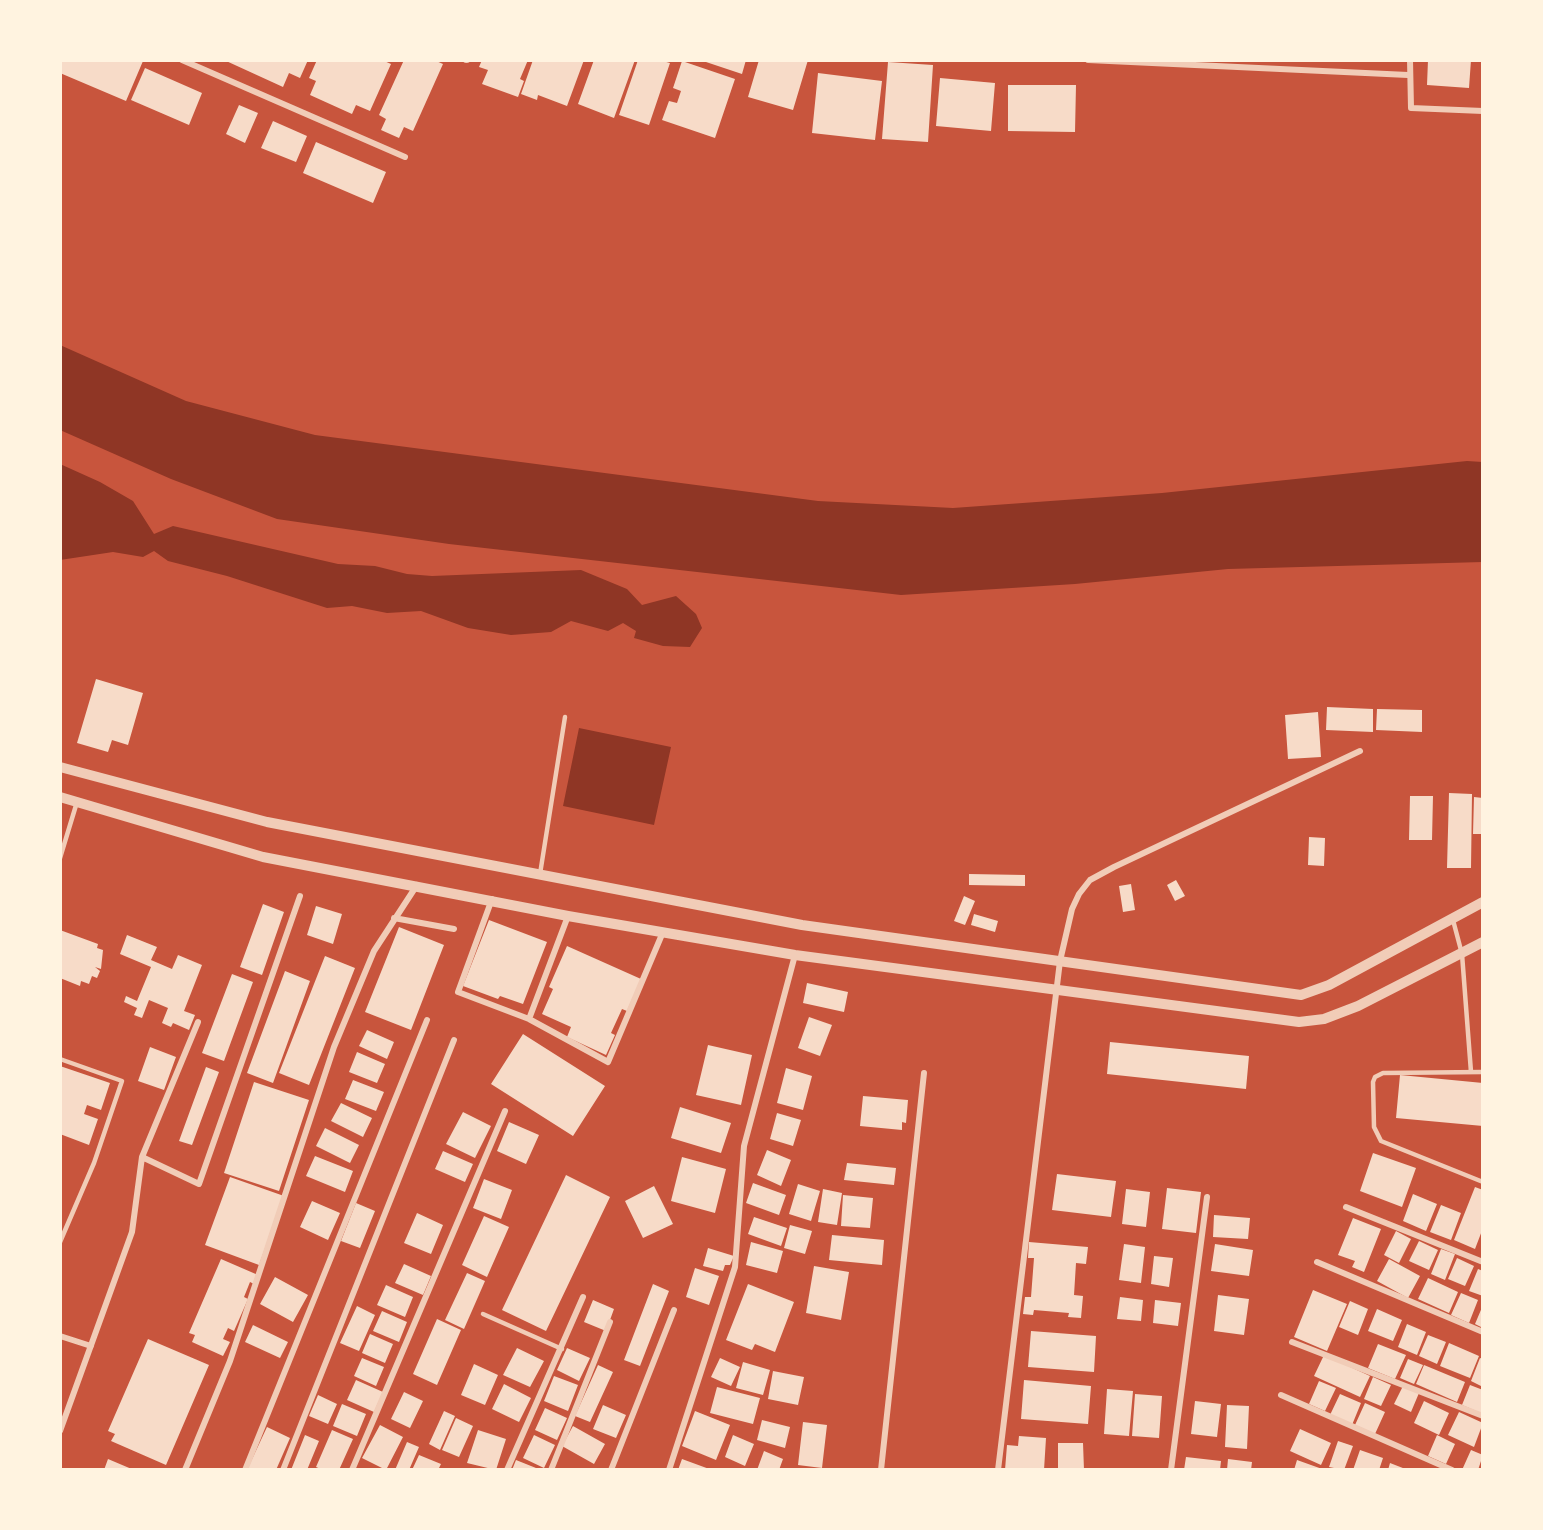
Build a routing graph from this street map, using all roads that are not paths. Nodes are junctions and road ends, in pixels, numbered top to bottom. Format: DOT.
graph roads {
  1 [pos="182,60"];
  2 [pos="1088,60"];
  3 [pos="1410,60"];
  4 [pos="1408,75"];
  5 [pos="1483,111"];
  6 [pos="405,157"];
  7 [pos="566,717"];
  8 [pos="1360,751"];
  9 [pos="60,767"];
  10 [pos="60,797"];
  11 [pos="77,801"];
  12 [pos="60,858"];
  13 [pos="540,874"];
  14 [pos="417,885"];
  15 [pos="300,896"];
  16 [pos="492,899"];
  17 [pos="1483,902"];
  18 [pos="568,916"];
  19 [pos="394,918"];
  20 [pos="1453,919"];
  21 [pos="454,929"];
  22 [pos="663,932"];
  23 [pos="1483,942"];
  24 [pos="1462,954"];
  25 [pos="795,955"];
  26 [pos="1060,961"];
  27 [pos="1056,990"];
  28 [pos="529,1019"];
  29 [pos="427,1020"];
  30 [pos="198,1022"];
  31 [pos="454,1040"];
  32 [pos="60,1059"];
  33 [pos="1471,1072"];
  34 [pos="1483,1072"];
  35 [pos="924,1073"];
  36 [pos="505,1111"];
  37 [pos="142,1158"];
  38 [pos="1483,1182"];
  39 [pos="1207,1197"];
  40 [pos="1346,1207"];
  41 [pos="60,1242"];
  42 [pos="1317,1262"];
  43 [pos="1483,1262"];
  44 [pos="584,1297"];
  45 [pos="674,1310"];
  46 [pos="483,1314"];
  47 [pos="610,1322"];
  48 [pos="1483,1332"];
  49 [pos="60,1336"];
  50 [pos="1292,1342"];
  51 [pos="91,1346"];
  52 [pos="562,1349"];
  53 [pos="1281,1395"];
  54 [pos="1483,1416"];
  55 [pos="60,1431"];
  56 [pos="185,1470"];
  57 [pos="244,1470"];
  58 [pos="283,1470"];
  59 [pos="352,1470"];
  60 [pos="507,1470"];
  61 [pos="551,1470"];
  62 [pos="611,1470"];
  63 [pos="669,1470"];
  64 [pos="881,1470"];
  65 [pos="998,1470"];
  66 [pos="1172,1470"];
  67 [pos="1452,1470"];
  1 -- 6 [label="street"];
  2 -- 4 [label="street"];
  3 -- 4 [label="street"];
  4 -- 5 [label="street"];
  7 -- 13 [label="lane"];
  8 -- 26 [label="street"];
  9 -- 13 [label="street"];
  10 -- 11 [label="street"];
  11 -- 12 [label="lane"];
  11 -- 14 [label="street"];
  13 -- 26 [label="street"];
  14 -- 16 [label="street"];
  14 -- 19 [label="street"];
  15 -- 37 [label="street"];
  16 -- 18 [label="street"];
  16 -- 28 [label="street"];
  17 -- 20 [label="street"];
  18 -- 22 [label="street"];
  18 -- 28 [label="street"];
  19 -- 21 [label="street"];
  19 -- 56 [label="street"];
  20 -- 24 [label="lane"];
  20 -- 26 [label="street"];
  22 -- 25 [label="street"];
  22 -- 28 [label="street"];
  23 -- 24 [label="street"];
  24 -- 27 [label="street"];
  24 -- 33 [label="lane"];
  25 -- 27 [label="street"];
  25 -- 63 [label="street"];
  26 -- 27 [label="street"];
  27 -- 65 [label="street"];
  29 -- 57 [label="street"];
  30 -- 37 [label="street"];
  31 -- 58 [label="street"];
  32 -- 41 [label="lane"];
  33 -- 34 [label="lane"];
  33 -- 38 [label="lane"];
  35 -- 64 [label="street"];
  36 -- 59 [label="street"];
  37 -- 51 [label="street"];
  39 -- 66 [label="street"];
  40 -- 43 [label="street"];
  42 -- 48 [label="street"];
  44 -- 52 [label="street"];
  45 -- 62 [label="street"];
  46 -- 52 [label="lane"];
  47 -- 61 [label="street"];
  49 -- 51 [label="street"];
  50 -- 54 [label="street"];
  51 -- 55 [label="street"];
  52 -- 60 [label="street"];
  53 -- 67 [label="street"];
}
